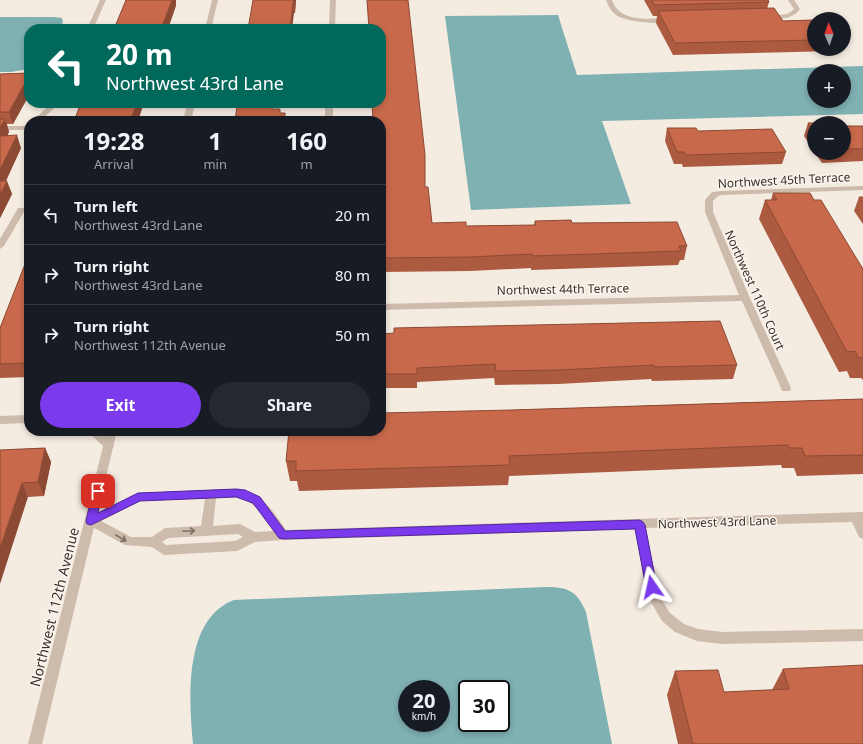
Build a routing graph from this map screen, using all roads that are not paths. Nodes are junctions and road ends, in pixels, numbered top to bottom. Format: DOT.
graph roads {
  1 [pos="103,0"];
  2 [pos="215,0"];
  3 [pos="333,0"];
  4 [pos="609,0"];
  5 [pos="791,0"];
  6 [pos="766,17"];
  7 [pos="680,19"];
  8 [pos="92,24"];
  9 [pos="209,24"];
  10 [pos="332,24"];
  11 [pos="50,108"];
  12 [pos="42,116"];
  13 [pos="0,128"];
  14 [pos="24,128"];
  15 [pos="863,188"];
  16 [pos="709,200"];
  17 [pos="20,210"];
  18 [pos="0,246"];
  19 [pos="745,298"];
  20 [pos="386,307"];
  21 [pos="786,388"];
  22 [pos="24,419"];
  23 [pos="0,420"];
  24 [pos="98,436"];
  25 [pos="111,436"];
  26 [pos="109,445"];
  27 [pos="211,494"];
  28 [pos="859,517"];
  29 [pos="91,521"];
  30 [pos="640,525"];
  31 [pos="206,530"];
  32 [pos="863,534"];
  33 [pos="283,535"];
  34 [pos="253,537"];
  35 [pos="154,542"];
  36 [pos="863,635"];
  37 [pos="35,744"];
  1 -- 8 [label="street"];
  2 -- 9 [label="street"];
  3 -- 10 [label="street"];
  4 -- 7 [label="street"];
  5 -- 6 [label="street"];
  11 -- 12 [label="street"];
  13 -- 14 [label="street"];
  15 -- 16 [label="street, Northwest 45th Terrace"];
  16 -- 19 [label="street, Northwest 110th Court"];
  17 -- 18 [label="street"];
  19 -- 20 [label="street, Northwest 44th Terrace"];
  19 -- 21 [label="street, Northwest 110th Court"];
  22 -- 23 [label="street"];
  24 -- 26 [label="street"];
  25 -- 26 [label="street, Northwest 112th Avenue"];
  26 -- 29 [label="street, Northwest 112th Avenue"];
  27 -- 29 [label="street"];
  27 -- 31 [label="street"];
  27 -- 33 [label="street"];
  28 -- 30 [label="street, Northwest 43rd Lane"];
  28 -- 32 [label="street"];
  29 -- 35 [label="street, Northwest 43rd Lane, one-way"];
  29 -- 37 [label="street, Northwest 112th Avenue"];
  30 -- 33 [label="street, Northwest 43rd Lane"];
  30 -- 36 [label="street"];
  31 -- 34 [label="street, Northwest 43rd Lane"];
  35 -- 31 [label="street, Northwest 43rd Lane, one-way"];
  33 -- 34 [label="street, Northwest 43rd Lane"];
  34 -- 35 [label="street, Northwest 43rd Lane"];
}
